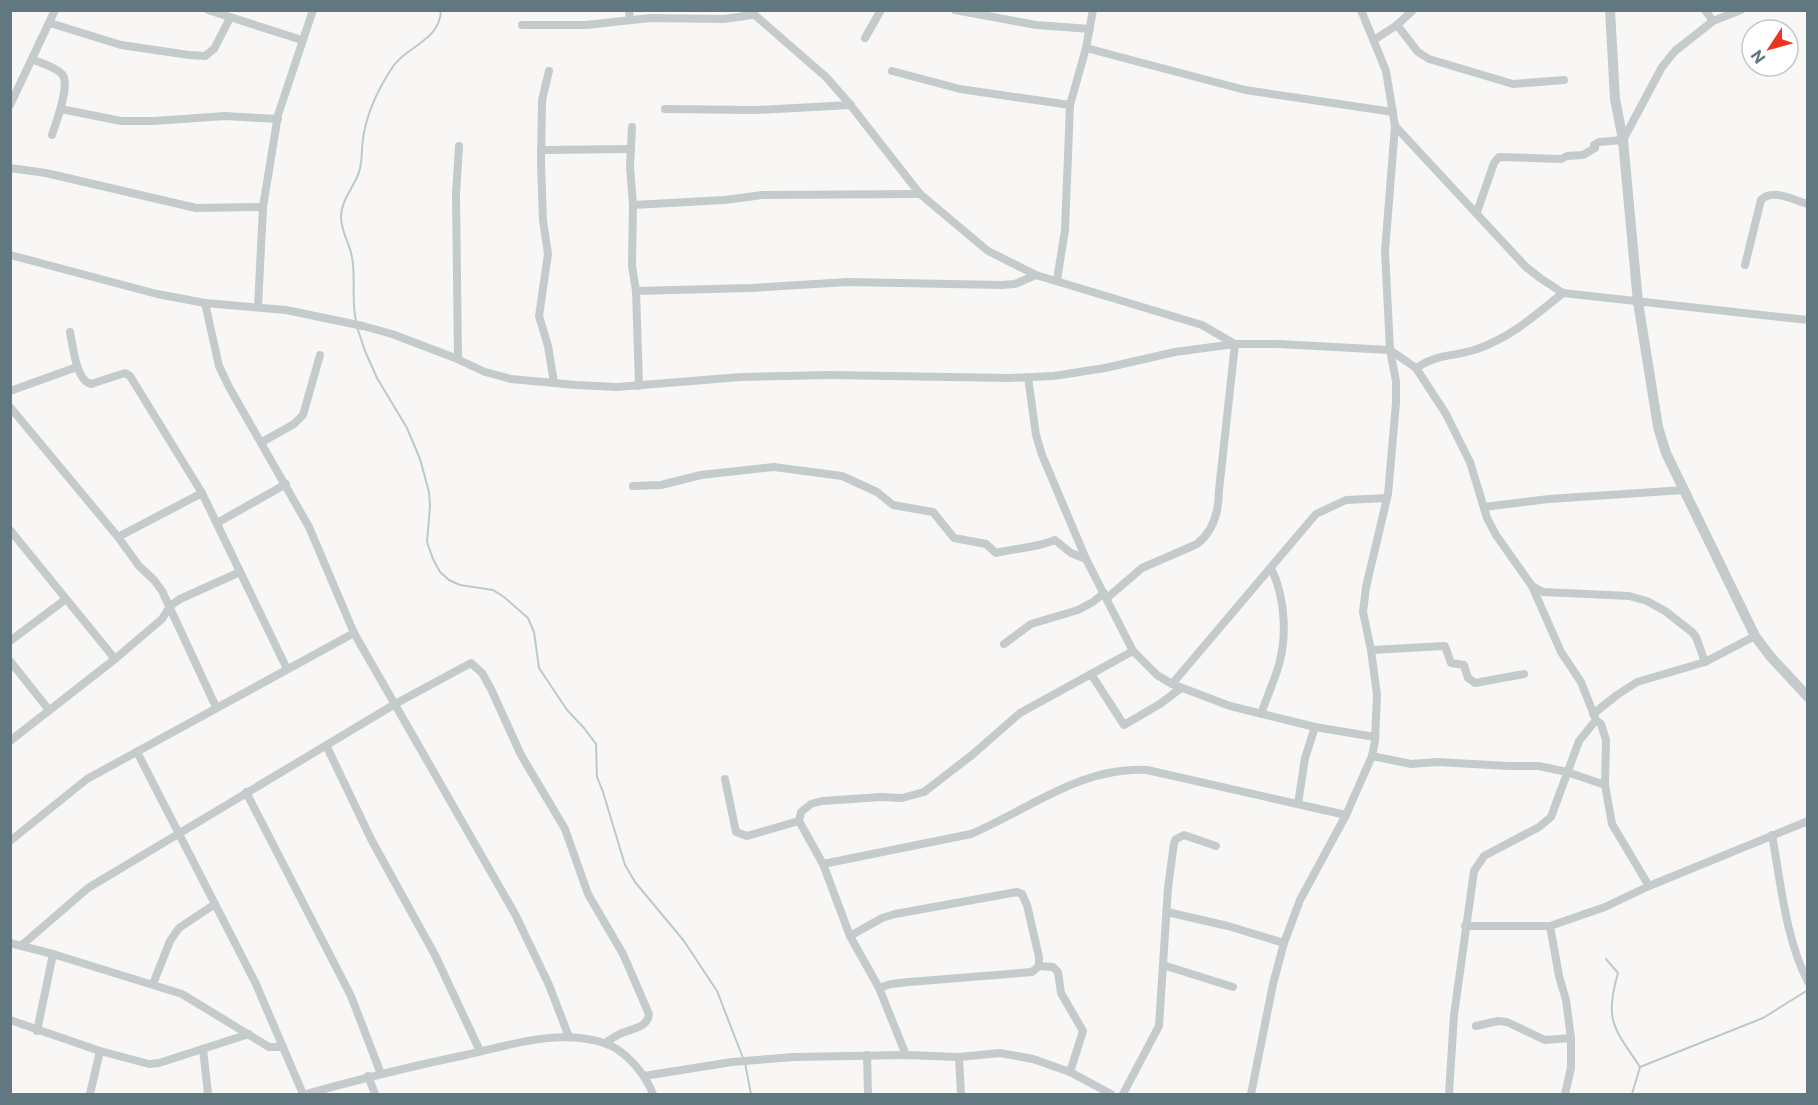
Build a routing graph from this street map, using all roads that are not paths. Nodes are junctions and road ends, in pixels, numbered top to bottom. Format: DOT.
graph roads {
  1 [pos="56,10"];
  2 [pos="208,10"];
  3 [pos="313,10"];
  4 [pos="629,10"];
  5 [pos="881,10"];
  6 [pos="955,10"];
  7 [pos="1093,10"];
  8 [pos="1361,10"];
  9 [pos="1413,10"];
  10 [pos="1610,10"];
  11 [pos="1705,10"];
  12 [pos="1741,10"];
  13 [pos="751,13"];
  14 [pos="230,18"];
  15 [pos="630,20"];
  16 [pos="1713,21"];
  17 [pos="50,23"];
  18 [pos="522,25"];
  19 [pos="1397,25"];
  20 [pos="1090,29"];
  21 [pos="865,38"];
  22 [pos="302,40"];
  23 [pos="1374,40"];
  24 [pos="1086,48"];
  25 [pos="32,59"];
  26 [pos="549,71"];
  27 [pos="892,71"];
  28 [pos="1564,80"];
  29 [pos="10,105"];
  30 [pos="851,105"];
  31 [pos="1070,105"];
  32 [pos="61,109"];
  33 [pos="665,109"];
  34 [pos="1393,112"];
  35 [pos="278,119"];
  36 [pos="1395,126"];
  37 [pos="632,127"];
  38 [pos="52,135"];
  39 [pos="1623,140"];
  40 [pos="459,146"];
  41 [pos="631,149"];
  42 [pos="541,150"];
  43 [pos="10,168"];
  44 [pos="920,194"];
  45 [pos="1808,204"];
  46 [pos="633,206"];
  47 [pos="262,207"];
  48 [pos="1477,212"];
  49 [pos="10,255"];
  50 [pos="1745,265"];
  51 [pos="1036,275"];
  52 [pos="1057,280"];
  53 [pos="636,291"];
  54 [pos="1563,293"];
  55 [pos="1638,302"];
  56 [pos="205,303"];
  57 [pos="258,307"];
  58 [pos="1808,320"];
  59 [pos="70,332"];
  60 [pos="1235,344"];
  61 [pos="1390,350"];
  62 [pos="320,355"];
  63 [pos="458,359"];
  64 [pos="77,367"];
  65 [pos="1416,368"];
  66 [pos="1028,376"];
  67 [pos="554,383"];
  68 [pos="639,386"];
  69 [pos="10,391"];
  70 [pos="10,407"];
  71 [pos="262,442"];
  72 [pos="286,484"];
  73 [pos="633,486"];
  74 [pos="1684,490"];
  75 [pos="202,493"];
  76 [pos="1387,498"];
  77 [pos="1484,507"];
  78 [pos="217,523"];
  79 [pos="10,530"];
  80 [pos="118,537"];
  81 [pos="1086,559"];
  82 [pos="1271,568"];
  83 [pos="240,572"];
  84 [pos="1532,586"];
  85 [pos="1105,596"];
  86 [pos="66,599"];
  87 [pos="170,606"];
  88 [pos="354,633"];
  89 [pos="1755,636"];
  90 [pos="10,641"];
  91 [pos="1004,644"];
  92 [pos="1371,650"];
  93 [pos="1133,651"];
  94 [pos="115,659"];
  95 [pos="10,661"];
  96 [pos="1705,662"];
  97 [pos="287,669"];
  98 [pos="1091,674"];
  99 [pos="1524,674"];
  100 [pos="1172,684"];
  101 [pos="1181,688"];
  102 [pos="1808,697"];
  103 [pos="395,704"];
  104 [pos="216,707"];
  105 [pos="49,710"];
  106 [pos="1261,714"];
  107 [pos="1594,717"];
  108 [pos="1315,727"];
  109 [pos="1375,738"];
  110 [pos="10,741"];
  111 [pos="326,745"];
  112 [pos="137,752"];
  113 [pos="1372,756"];
  114 [pos="1567,772"];
  115 [pos="725,778"];
  116 [pos="1605,785"];
  117 [pos="246,792"];
  118 [pos="1298,804"];
  119 [pos="1346,815"];
  120 [pos="799,821"];
  121 [pos="1808,821"];
  122 [pos="180,834"];
  123 [pos="1772,835"];
  124 [pos="10,842"];
  125 [pos="1216,846"];
  126 [pos="824,864"];
  127 [pos="1649,886"];
  128 [pos="215,904"];
  129 [pos="1167,912"];
  130 [pos="1465,926"];
  131 [pos="1550,927"];
  132 [pos="850,936"];
  133 [pos="10,943"];
  134 [pos="1284,943"];
  135 [pos="22,945"];
  136 [pos="53,954"];
  137 [pos="1163,965"];
  138 [pos="1039,966"];
  139 [pos="1808,982"];
  140 [pos="153,984"];
  141 [pos="1233,987"];
  142 [pos="879,988"];
  143 [pos="10,1020"];
  144 [pos="1476,1026"];
  145 [pos="37,1031"];
  146 [pos="249,1034"];
  147 [pos="569,1036"];
  148 [pos="1571,1038"];
  149 [pos="605,1043"];
  150 [pos="283,1047"];
  151 [pos="203,1049"];
  152 [pos="480,1051"];
  153 [pos="100,1052"];
  154 [pos="867,1055"];
  155 [pos="906,1055"];
  156 [pos="959,1057"];
  157 [pos="1070,1072"];
  158 [pos="381,1074"];
  159 [pos="368,1076"];
  160 [pos="644,1076"];
  161 [pos="90,1095"];
  162 [pos="208,1095"];
  163 [pos="305,1095"];
  164 [pos="375,1095"];
  165 [pos="653,1095"];
  166 [pos="868,1095"];
  167 [pos="961,1095"];
  168 [pos="1111,1095"];
  169 [pos="1123,1095"];
  170 [pos="1251,1095"];
  171 [pos="1449,1095"];
  172 [pos="1566,1095"];
  1 -- 17 [label="street"];
  2 -- 14 [label="street"];
  3 -- 22 [label="street"];
  4 -- 15 [label="street"];
  5 -- 21 [label="street"];
  6 -- 20 [label="street"];
  7 -- 20 [label="street"];
  8 -- 23 [label="street"];
  9 -- 19 [label="street"];
  10 -- 39 [label="street"];
  11 -- 16 [label="street"];
  12 -- 16 [label="street"];
  13 -- 15 [label="street"];
  13 -- 30 [label="street"];
  14 -- 17 [label="street"];
  14 -- 22 [label="street"];
  15 -- 18 [label="street"];
  16 -- 39 [label="street"];
  17 -- 25 [label="street"];
  19 -- 23 [label="street"];
  19 -- 28 [label="street"];
  20 -- 24 [label="street"];
  22 -- 35 [label="street"];
  23 -- 34 [label="street"];
  24 -- 31 [label="street"];
  24 -- 34 [label="street"];
  25 -- 29 [label="street"];
  25 -- 32 [label="street"];
  26 -- 42 [label="street"];
  27 -- 31 [label="street"];
  30 -- 33 [label="street"];
  30 -- 44 [label="street"];
  31 -- 52 [label="street"];
  32 -- 35 [label="street"];
  32 -- 38 [label="street"];
  34 -- 36 [label="street"];
  35 -- 47 [label="street"];
  36 -- 48 [label="street"];
  36 -- 61 [label="street"];
  37 -- 41 [label="street"];
  39 -- 48 [label="street"];
  39 -- 55 [label="street"];
  40 -- 63 [label="street"];
  41 -- 42 [label="street"];
  41 -- 46 [label="street"];
  42 -- 67 [label="street"];
  43 -- 47 [label="street"];
  44 -- 46 [label="street"];
  44 -- 51 [label="street"];
  45 -- 50 [label="street"];
  46 -- 53 [label="street"];
  47 -- 57 [label="street"];
  48 -- 54 [label="street"];
  49 -- 56 [label="street"];
  51 -- 52 [label="street"];
  51 -- 53 [label="street"];
  52 -- 60 [label="street"];
  53 -- 68 [label="street"];
  54 -- 55 [label="street"];
  54 -- 65 [label="street"];
  55 -- 58 [label="street"];
  55 -- 74 [label="street"];
  56 -- 57 [label="street"];
  56 -- 71 [label="street"];
  57 -- 63 [label="street"];
  59 -- 64 [label="street"];
  60 -- 61 [label="street"];
  60 -- 66 [label="street"];
  60 -- 85 [label="street"];
  61 -- 65 [label="street"];
  61 -- 76 [label="street"];
  62 -- 71 [label="street"];
  63 -- 67 [label="street"];
  64 -- 69 [label="street"];
  64 -- 75 [label="street"];
  65 -- 77 [label="street"];
  66 -- 68 [label="street"];
  66 -- 81 [label="street"];
  67 -- 68 [label="street"];
  70 -- 80 [label="street"];
  71 -- 72 [label="street"];
  72 -- 78 [label="street"];
  72 -- 88 [label="street"];
  73 -- 81 [label="street"];
  74 -- 77 [label="street"];
  74 -- 89 [label="street"];
  75 -- 78 [label="street"];
  75 -- 80 [label="street"];
  76 -- 82 [label="street"];
  76 -- 92 [label="street"];
  77 -- 84 [label="street"];
  78 -- 83 [label="street"];
  79 -- 86 [label="street"];
  80 -- 87 [label="street"];
  81 -- 85 [label="street"];
  82 -- 100 [label="street"];
  82 -- 106 [label="street"];
  83 -- 87 [label="street"];
  83 -- 97 [label="street"];
  84 -- 96 [label="street"];
  84 -- 107 [label="street"];
  85 -- 91 [label="street"];
  85 -- 93 [label="street"];
  86 -- 90 [label="street"];
  86 -- 94 [label="street"];
  87 -- 94 [label="street"];
  87 -- 104 [label="street"];
  88 -- 97 [label="street"];
  88 -- 103 [label="street"];
  89 -- 96 [label="street"];
  89 -- 102 [label="street"];
  92 -- 99 [label="street"];
  92 -- 109 [label="street"];
  93 -- 98 [label="street"];
  93 -- 100 [label="street"];
  94 -- 105 [label="street"];
  95 -- 105 [label="street"];
  96 -- 107 [label="street"];
  97 -- 104 [label="street"];
  98 -- 101 [label="street"];
  98 -- 120 [label="street"];
  100 -- 101 [label="street"];
  101 -- 106 [label="street"];
  103 -- 111 [label="street"];
  103 -- 147 [label="street"];
  103 -- 149 [label="street"];
  104 -- 112 [label="street"];
  105 -- 110 [label="street"];
  106 -- 108 [label="street"];
  107 -- 114 [label="street"];
  107 -- 116 [label="street"];
  108 -- 109 [label="street"];
  108 -- 118 [label="street"];
  109 -- 113 [label="street"];
  111 -- 117 [label="street"];
  111 -- 152 [label="street"];
  112 -- 122 [label="street"];
  112 -- 124 [label="street"];
  113 -- 114 [label="street"];
  113 -- 119 [label="street"];
  114 -- 116 [label="street"];
  114 -- 130 [label="street"];
  115 -- 120 [label="street"];
  116 -- 127 [label="street"];
  117 -- 122 [label="street"];
  117 -- 158 [label="street"];
  118 -- 119 [label="street"];
  118 -- 126 [label="street"];
  119 -- 134 [label="street"];
  120 -- 126 [label="street"];
  121 -- 123 [label="street"];
  122 -- 128 [label="street"];
  122 -- 135 [label="street"];
  123 -- 127 [label="street"];
  123 -- 139 [label="street"];
  125 -- 129 [label="street"];
  126 -- 132 [label="street"];
  127 -- 131 [label="street"];
  128 -- 140 [label="street"];
  128 -- 150 [label="street"];
  129 -- 134 [label="street"];
  129 -- 137 [label="street"];
  130 -- 131 [label="street"];
  130 -- 171 [label="street"];
  131 -- 148 [label="street"];
  132 -- 138 [label="street"];
  132 -- 142 [label="street"];
  133 -- 135 [label="street"];
  134 -- 170 [label="street"];
  135 -- 136 [label="street"];
  136 -- 140 [label="street"];
  136 -- 145 [label="street"];
  137 -- 141 [label="street"];
  137 -- 169 [label="street"];
  138 -- 142 [label="street"];
  138 -- 157 [label="street"];
  140 -- 146 [label="street"];
  142 -- 155 [label="street"];
  143 -- 145 [label="street"];
  144 -- 148 [label="street"];
  145 -- 153 [label="street"];
  146 -- 150 [label="street"];
  146 -- 151 [label="street"];
  147 -- 149 [label="street"];
  147 -- 152 [label="street"];
  148 -- 172 [label="street"];
  149 -- 160 [label="street"];
  150 -- 163 [label="street"];
  151 -- 153 [label="street"];
  151 -- 162 [label="street"];
  152 -- 158 [label="street"];
  153 -- 161 [label="street"];
  154 -- 155 [label="street"];
  154 -- 160 [label="street"];
  154 -- 166 [label="street"];
  155 -- 156 [label="street"];
  156 -- 157 [label="street"];
  156 -- 167 [label="street"];
  157 -- 168 [label="street"];
  158 -- 159 [label="street"];
  159 -- 163 [label="street"];
  159 -- 164 [label="street"];
  160 -- 165 [label="street"];
}
